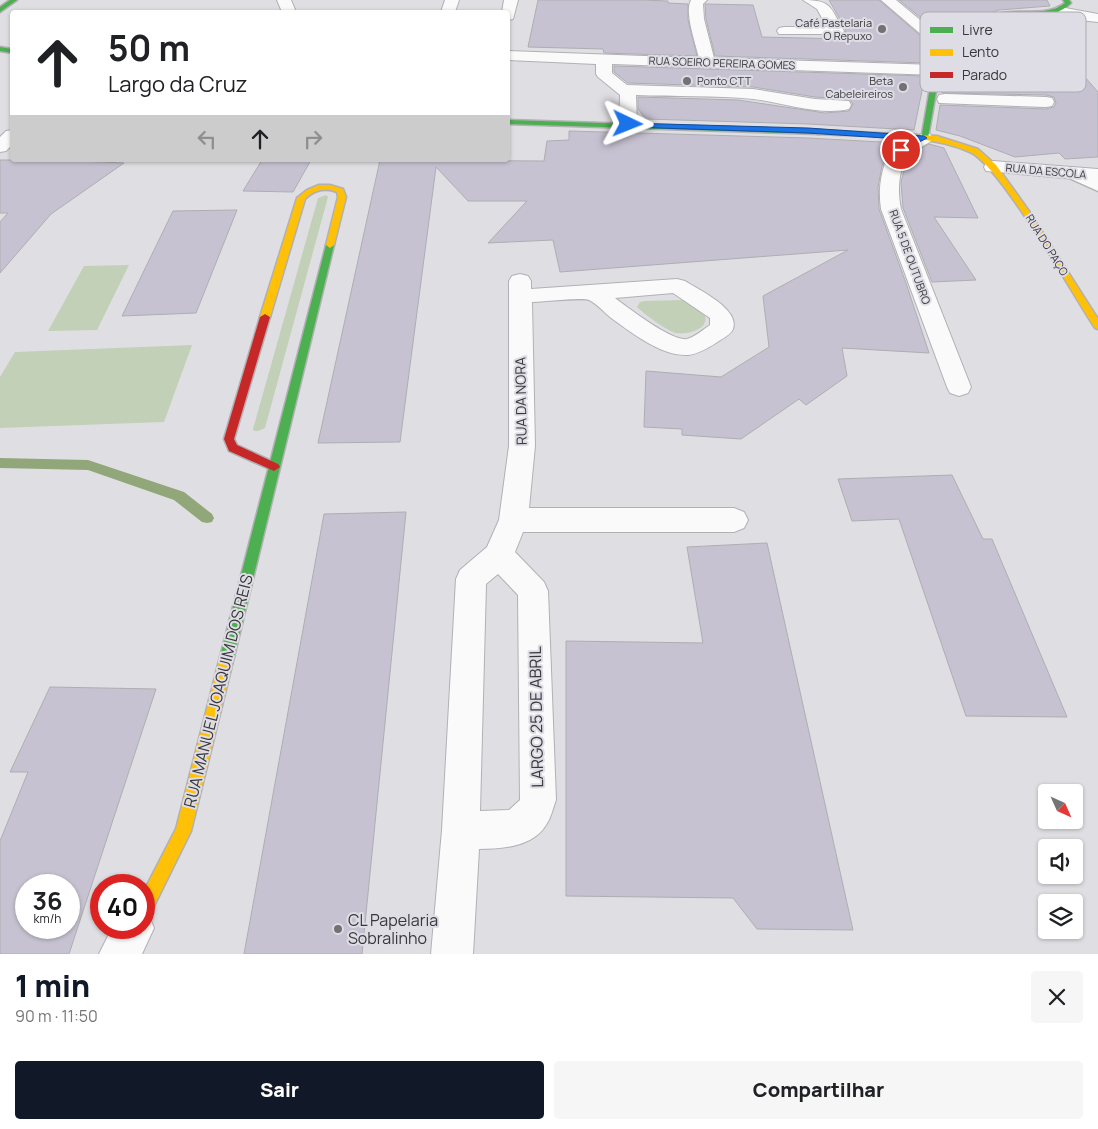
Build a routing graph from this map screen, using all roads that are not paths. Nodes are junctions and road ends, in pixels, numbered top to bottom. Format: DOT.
graph roads {
  1 [pos="14,0"];
  2 [pos="700,0"];
  3 [pos="810,0"];
  4 [pos="888,0"];
  5 [pos="1063,5"];
  6 [pos="0,10"];
  7 [pos="1016,12"];
  8 [pos="920,27"];
  9 [pos="784,31"];
  10 [pos="510,56"];
  11 [pos="604,58"];
  12 [pos="708,63"];
  13 [pos="920,69"];
  14 [pos="624,90"];
  15 [pos="933,92"];
  16 [pos="944,99"];
  17 [pos="1046,102"];
  18 [pos="844,105"];
  19 [pos="510,122"];
  20 [pos="628,124"];
  21 [pos="10,137"];
  22 [pos="924,138"];
  23 [pos="0,147"];
  24 [pos="993,166"];
  25 [pos="1076,174"];
  26 [pos="1098,175"];
  27 [pos="1098,186"];
  28 [pos="593,293"];
  29 [pos="1098,326"];
  30 [pos="958,387"];
  31 [pos="274,467"];
  32 [pos="513,520"];
  33 [pos="734,520"];
  34 [pos="499,555"];
  35 [pos="461,830"];
  36 [pos="155,886"];
  37 [pos="128,939"];
  38 [pos="120,954"];
  39 [pos="452,954"];
  1 -- 6 [label="main road"];
  2 -- 12 [label="street"];
  3 -- 9 [label="street"];
  4 -- 8 [label="street"];
  5 -- 7 [label="main road"];
  10 -- 11 [label="street, RUA SOEIRO PEREIRA GOMES"];
  11 -- 12 [label="street, RUA SOEIRO PEREIRA GOMES"];
  11 -- 14 [label="street"];
  12 -- 13 [label="street, RUA SOEIRO PEREIRA GOMES"];
  14 -- 18 [label="street"];
  14 -- 20 [label="street"];
  15 -- 22 [label="main road"];
  16 -- 17 [label="street"];
  19 -- 20 [label="main road, RUA DO PAÇO"];
  20 -- 22 [label="main road, RUA DO PAÇO"];
  21 -- 23 [label="street"];
  22 -- 24 [label="main road, RUA DO PAÇO"];
  22 -- 30 [label="street, RUA 5 DE OUTUBRO"];
  24 -- 25 [label="street, RUA DA ESCOLA"];
  24 -- 29 [label="main road, RUA DO PAÇO"];
  25 -- 26 [label="street, RUA DA ESCOLA"];
  25 -- 27 [label="lane"];
  28 -- 28 [label="street"];
  28 -- 32 [label="street, RUA DA NORA"];
  31 -- 31 [label="main road, RUA MANUEL JOAQUIM DOS REIS"];
  31 -- 36 [label="main road, RUA MANUEL JOAQUIM DOS REIS"];
  32 -- 33 [label="street"];
  32 -- 34 [label="street"];
  34 -- 35 [label="street"];
  34 -- 35 [label="street, LARGO 25 DE ABRIL"];
  35 -- 39 [label="street"];
  37 -- 38 [label="street"];
}
